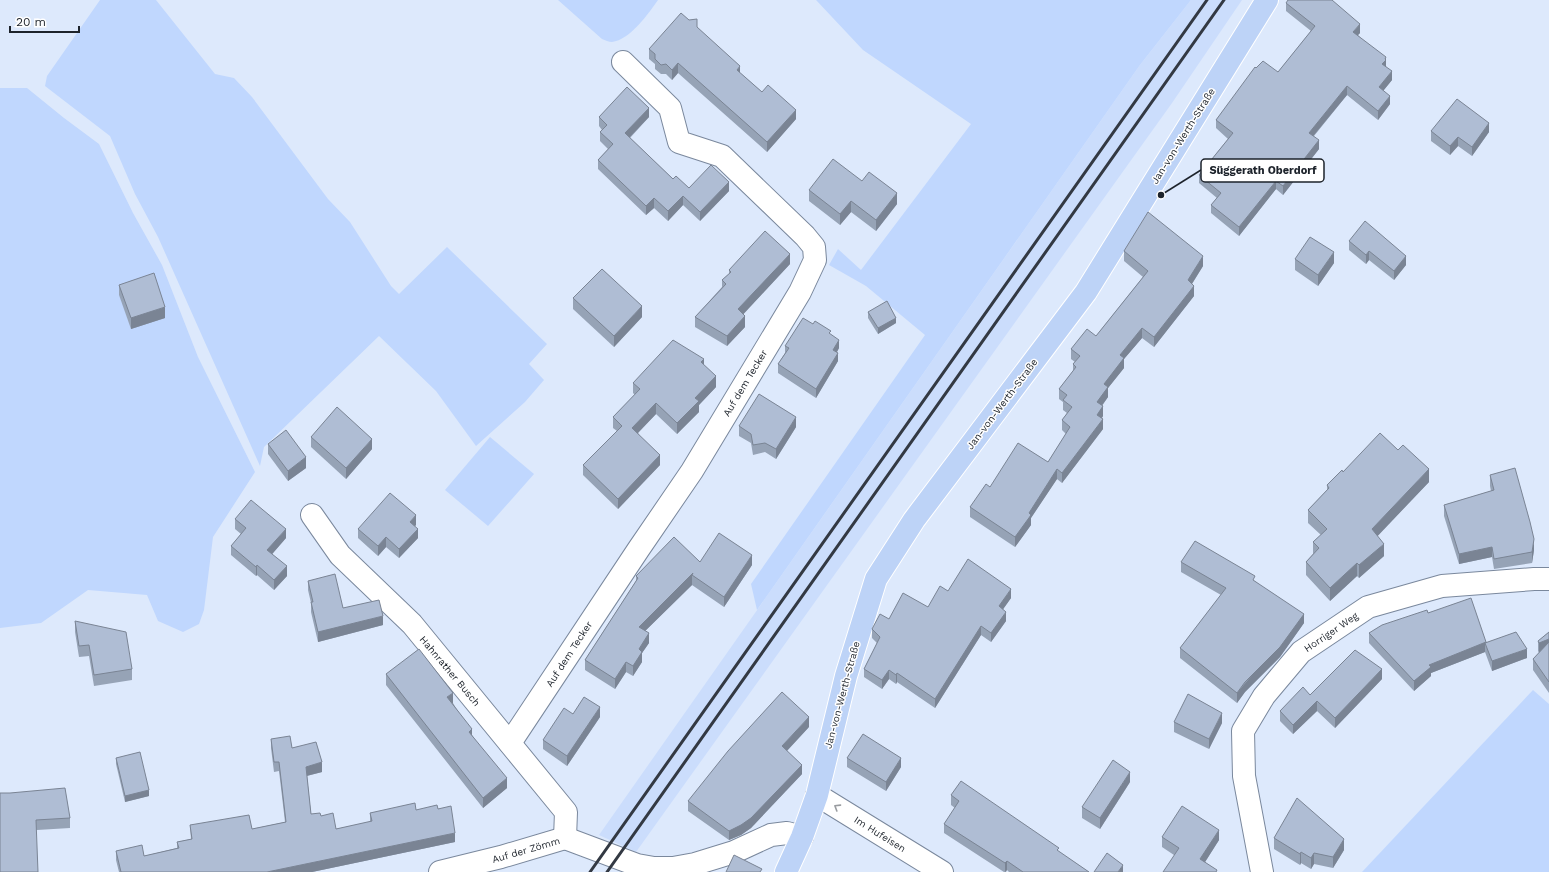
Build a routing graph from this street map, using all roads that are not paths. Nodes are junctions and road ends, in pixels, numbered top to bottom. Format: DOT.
graph roads {
  1 [pos="1267,0"];
  2 [pos="623,62"];
  3 [pos="312,515"];
  4 [pos="1549,579"];
  5 [pos="510,743"];
  6 [pos="817,795"];
  7 [pos="802,837"];
  8 [pos="565,838"];
  9 [pos="440,872"];
  10 [pos="786,872"];
  11 [pos="942,872"];
  12 [pos="1262,872"];
  1 -- 6 [label="main road, Jan-von-Werth-Straße"];
  2 -- 5 [label="street, Auf dem Tecker"];
  3 -- 5 [label="street, Hahnrather Busch"];
  4 -- 12 [label="street, Horriger Weg"];
  5 -- 8 [label="street, Hahnrather Busch"];
  6 -- 7 [label="main road, Jan-von-Werth-Straße"];
  11 -- 6 [label="street, Im Hufeisen, one-way"];
  7 -- 8 [label="street"];
  7 -- 10 [label="main road, Jan-von-Werth-Straße"];
  8 -- 9 [label="street, Auf der Zömm"];
}
